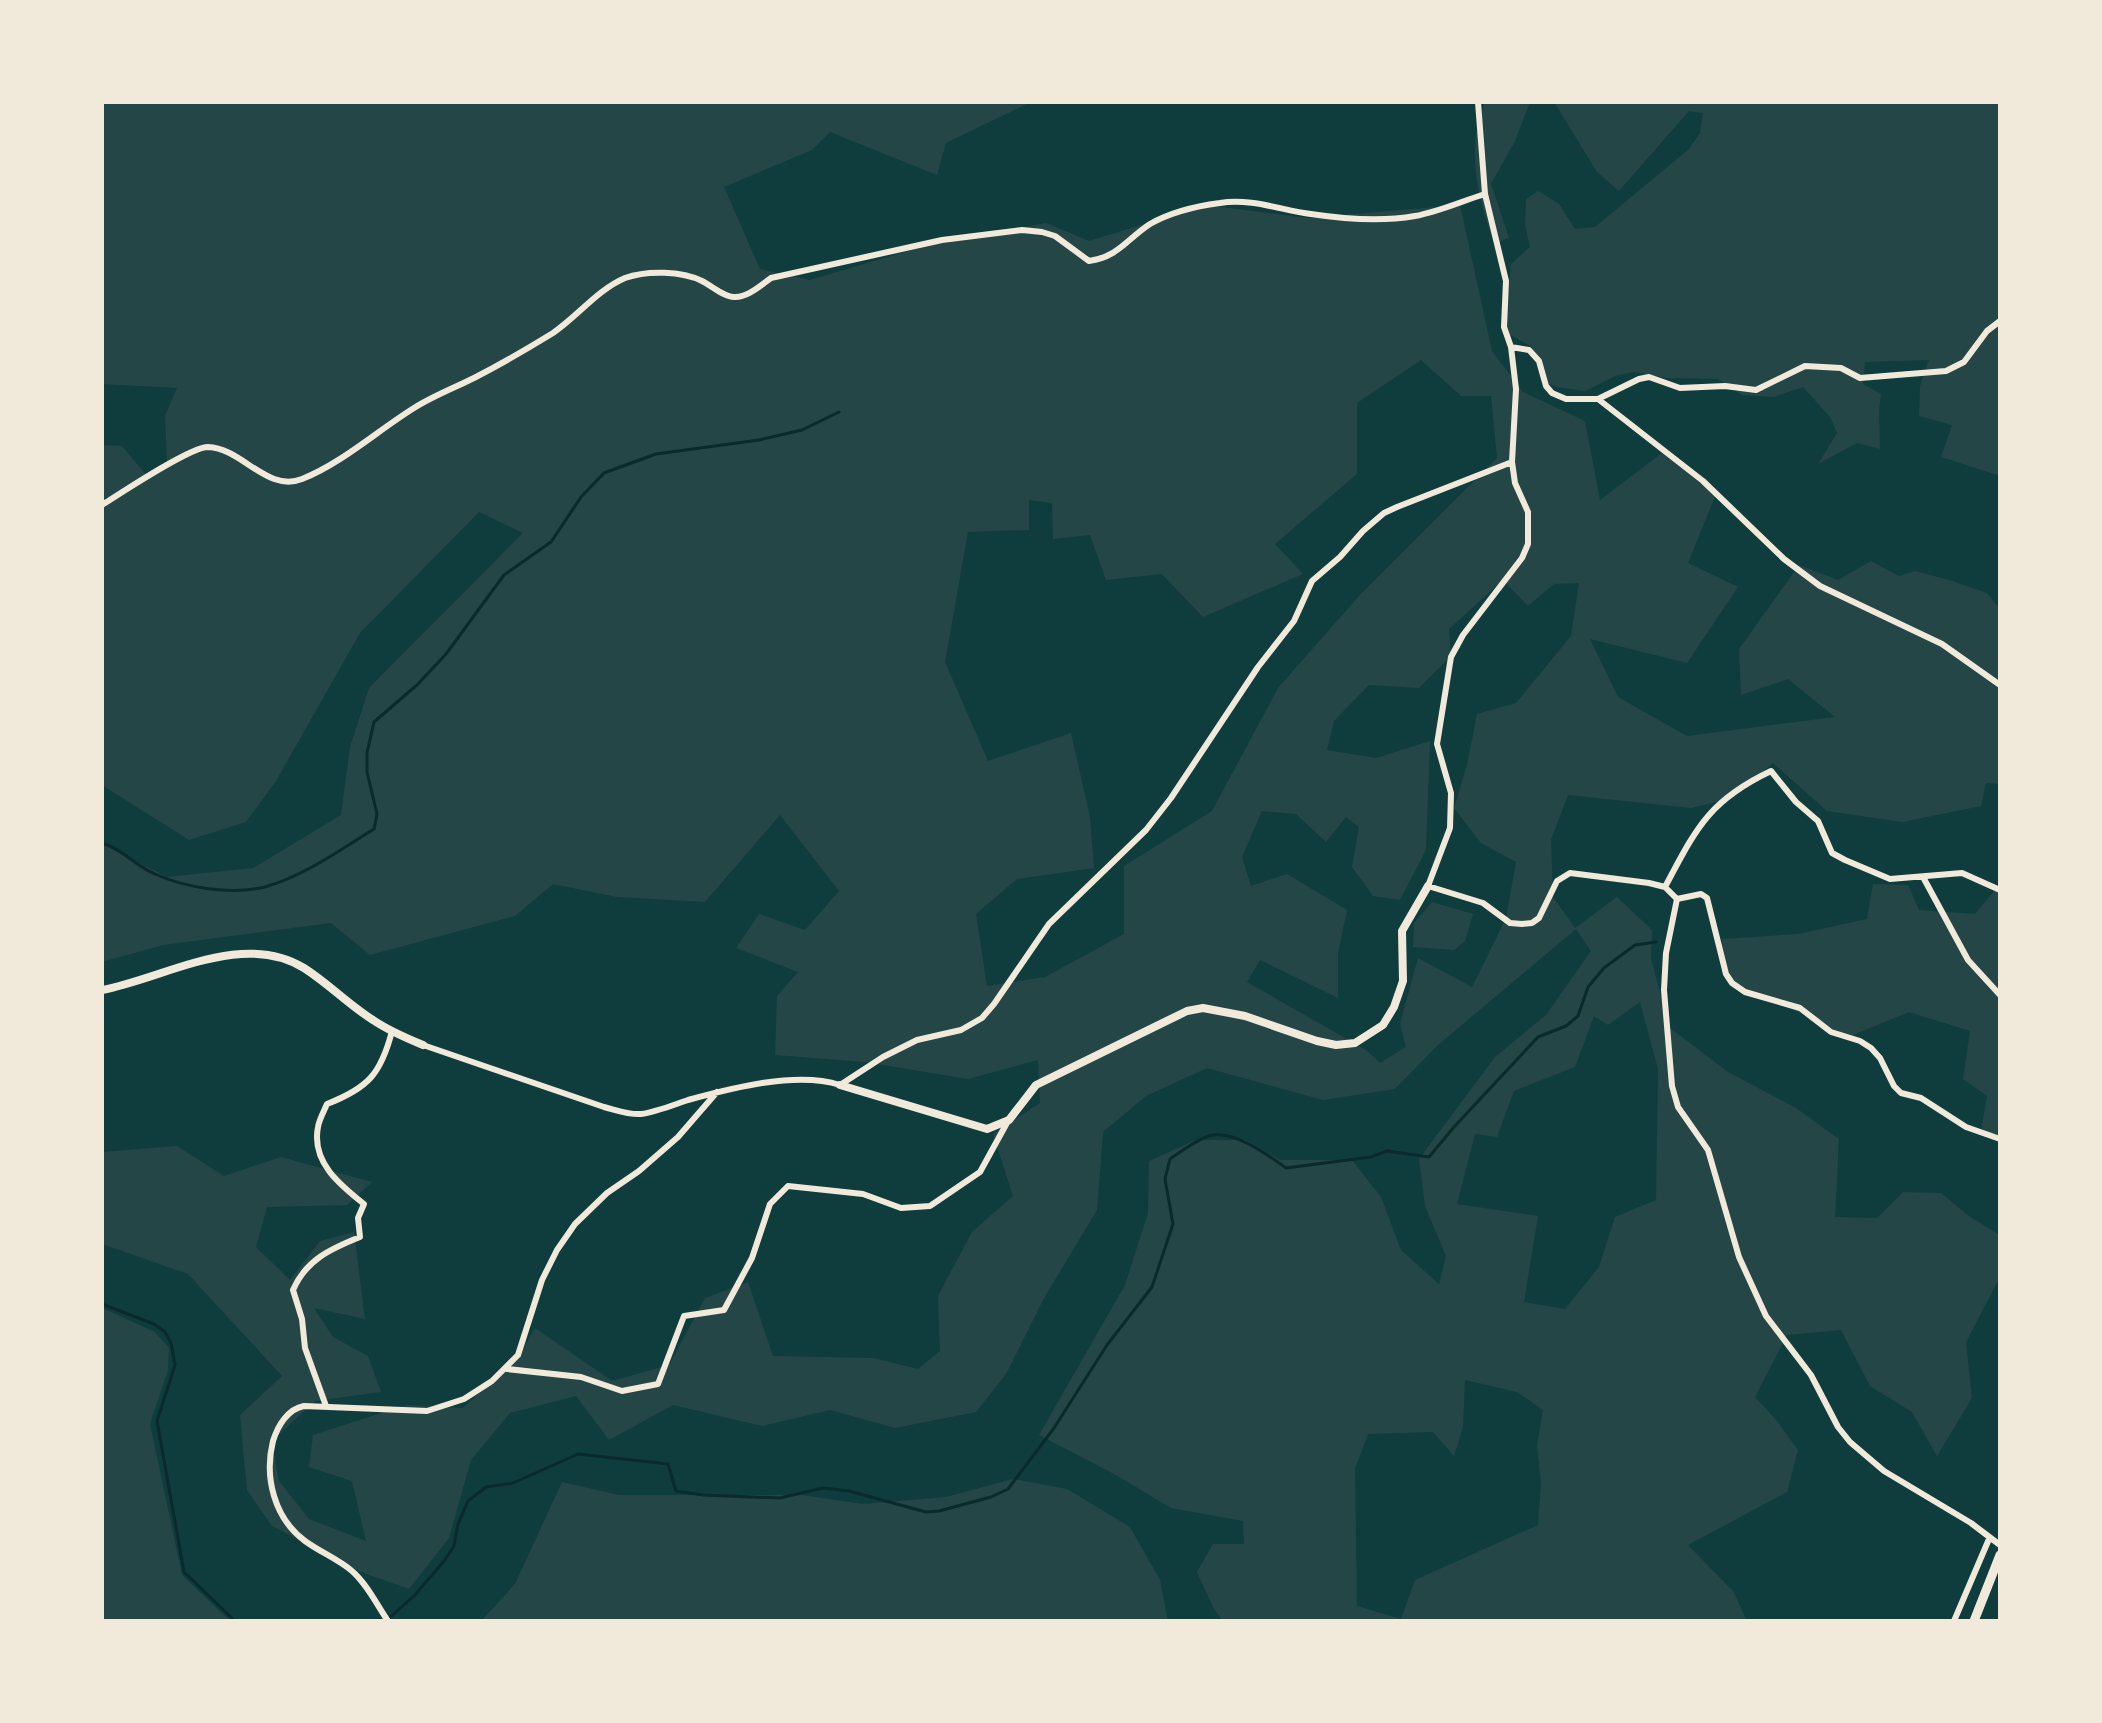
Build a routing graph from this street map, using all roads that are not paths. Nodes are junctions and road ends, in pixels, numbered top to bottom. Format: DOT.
graph roads {
  1 [pos="1478,102"];
  2 [pos="1485,194"];
  3 [pos="2000,321"];
  4 [pos="1511,347"];
  5 [pos="1598,399"];
  6 [pos="1512,462"];
  7 [pos="102,505"];
  8 [pos="2000,685"];
  9 [pos="1923,877"];
  10 [pos="1428,886"];
  11 [pos="1665,887"];
  12 [pos="2000,890"];
  13 [pos="1677,899"];
  14 [pos="102,990"];
  15 [pos="2000,995"];
  16 [pos="392,1031"];
  17 [pos="423,1045"];
  18 [pos="840,1085"];
  19 [pos="717,1092"];
  20 [pos="1009,1120"];
  21 [pos="2000,1139"];
  22 [pos="507,1369"];
  23 [pos="326,1406"];
  24 [pos="1989,1539"];
  25 [pos="2000,1545"];
  26 [pos="2000,1555"];
  27 [pos="387,1619"];
  28 [pos="1954,1621"];
  29 [pos="1974,1621"];
  1 -- 2 [label="street"];
  2 -- 4 [label="street"];
  2 -- 7 [label="street"];
  3 -- 5 [label="street"];
  4 -- 5 [label="street"];
  4 -- 6 [label="street"];
  5 -- 8 [label="street"];
  6 -- 10 [label="street"];
  6 -- 18 [label="street"];
  9 -- 11 [label="street"];
  9 -- 12 [label="street"];
  9 -- 15 [label="street"];
  10 -- 11 [label="street"];
  10 -- 20 [label="street"];
  11 -- 13 [label="street"];
  13 -- 21 [label="street"];
  13 -- 24 [label="street"];
  14 -- 16 [label="street"];
  16 -- 17 [label="street"];
  16 -- 23 [label="street"];
  17 -- 19 [label="street"];
  18 -- 19 [label="street"];
  18 -- 20 [label="street"];
  19 -- 22 [label="street"];
  20 -- 22 [label="street"];
  22 -- 23 [label="street"];
  23 -- 27 [label="street"];
  24 -- 25 [label="street"];
  24 -- 28 [label="street"];
  26 -- 29 [label="main road"];
}
